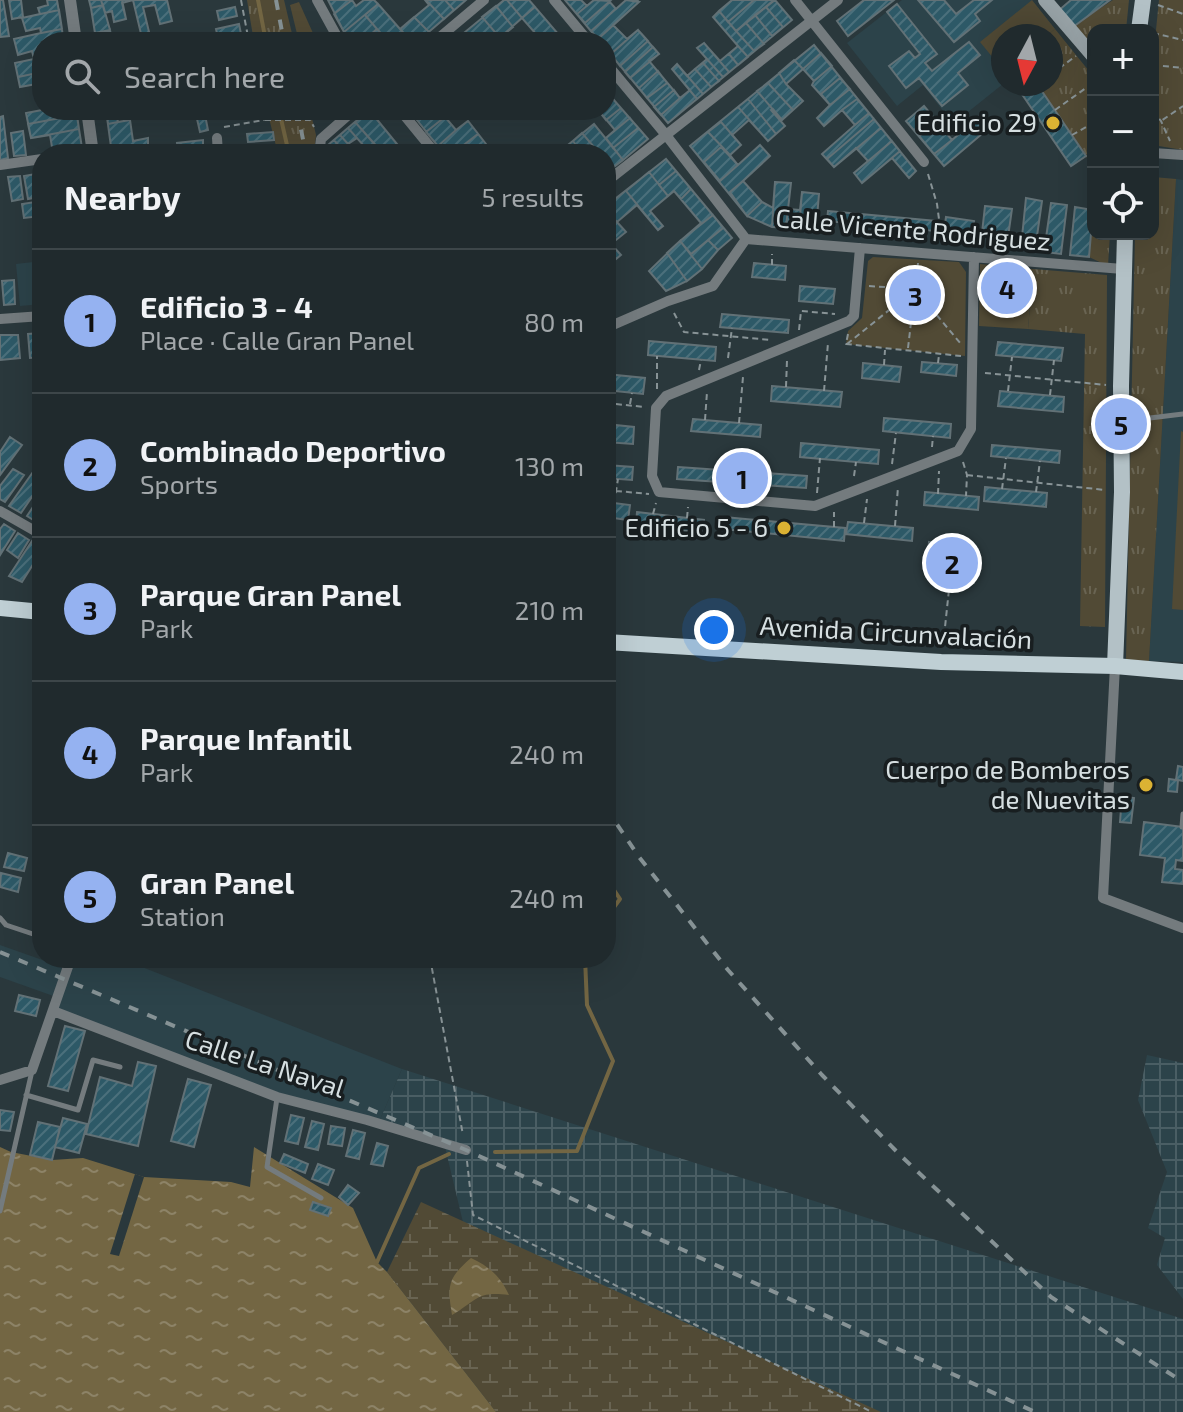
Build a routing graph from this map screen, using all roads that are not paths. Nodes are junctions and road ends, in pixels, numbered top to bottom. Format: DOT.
graph roads {
  1 [pos="70,0"];
  2 [pos="317,0"];
  3 [pos="484,0"];
  4 [pos="554,0"];
  5 [pos="795,0"];
  6 [pos="838,0"];
  7 [pos="1045,0"];
  8 [pos="1150,2"];
  9 [pos="812,21"];
  10 [pos="1141,24"];
  11 [pos="75,32"];
  12 [pos="335,32"];
  13 [pos="446,32"];
  14 [pos="581,32"];
  15 [pos="1087,49"];
  16 [pos="616,75"];
  17 [pos="88,120"];
  18 [pos="343,120"];
  19 [pos="408,120"];
  20 [pos="666,135"];
  21 [pos="217,138"];
  22 [pos="92,144"];
  23 [pos="217,144"];
  24 [pos="320,144"];
  25 [pos="428,144"];
  26 [pos="1159,153"];
  27 [pos="1180,155"];
  28 [pos="32,160"];
  29 [pos="924,162"];
  30 [pos="0,165"];
  31 [pos="616,174"];
  32 [pos="746,239"];
  33 [pos="1125,240"];
  34 [pos="860,248"];
  35 [pos="974,257"];
  36 [pos="1123,269"];
  37 [pos="32,317"];
  38 [pos="0,319"];
  39 [pos="616,324"];
  40 [pos="1183,414"];
  41 [pos="1121,421"];
  42 [pos="0,511"];
  43 [pos="32,529"];
  44 [pos="0,608"];
  45 [pos="32,611"];
  46 [pos="616,643"];
  47 [pos="1115,666"];
  48 [pos="1183,672"];
  49 [pos="1183,814"];
  50 [pos="1182,827"];
  51 [pos="0,918"];
  52 [pos="1183,928"];
  53 [pos="32,934"];
  54 [pos="68,968"];
  55 [pos="53,1011"];
  56 [pos="120,1067"];
  57 [pos="31,1075"];
  58 [pos="0,1080"];
  59 [pos="26,1095"];
  60 [pos="277,1097"];
  61 [pos="466,1150"];
  62 [pos="321,1198"];
  63 [pos="0,1211"];
  1 -- 11 [label="street"];
  2 -- 12 [label="street"];
  3 -- 13 [label="street"];
  4 -- 14 [label="street"];
  5 -- 9 [label="street"];
  6 -- 9 [label="street"];
  7 -- 15 [label="main road"];
  8 -- 10 [label="main road"];
  9 -- 20 [label="street"];
  9 -- 29 [label="street"];
  16 -- 20 [label="street"];
  17 -- 22 [label="street"];
  18 -- 24 [label="street"];
  19 -- 25 [label="street"];
  20 -- 31 [label="street"];
  20 -- 32 [label="street"];
  21 -- 23 [label="street"];
  26 -- 27 [label="street"];
  28 -- 30 [label="street"];
  32 -- 34 [label="street, Calle Vicente Rodriguez"];
  32 -- 39 [label="street"];
  33 -- 36 [label="main road"];
  34 -- 35 [label="street, Calle Vicente Rodriguez"];
  34 -- 35 [label="street"];
  35 -- 36 [label="street, Calle Vicente Rodriguez"];
  36 -- 41 [label="main road"];
  37 -- 38 [label="street"];
  40 -- 41 [label="lane"];
  41 -- 47 [label="main road"];
  42 -- 43 [label="street"];
  44 -- 45 [label="highway"];
  46 -- 47 [label="highway, Avenida Circunvalación"];
  47 -- 48 [label="highway, Avenida Circunvalación"];
  47 -- 52 [label="street"];
  49 -- 50 [label="lane"];
  51 -- 53 [label="lane"];
  54 -- 55 [label="street"];
  55 -- 57 [label="street"];
  55 -- 60 [label="street, Calle La Naval"];
  56 -- 59 [label="lane"];
  57 -- 58 [label="street"];
  57 -- 59 [label="lane"];
  59 -- 63 [label="lane"];
  60 -- 61 [label="street, Calle La Naval"];
  60 -- 62 [label="lane"];
}
